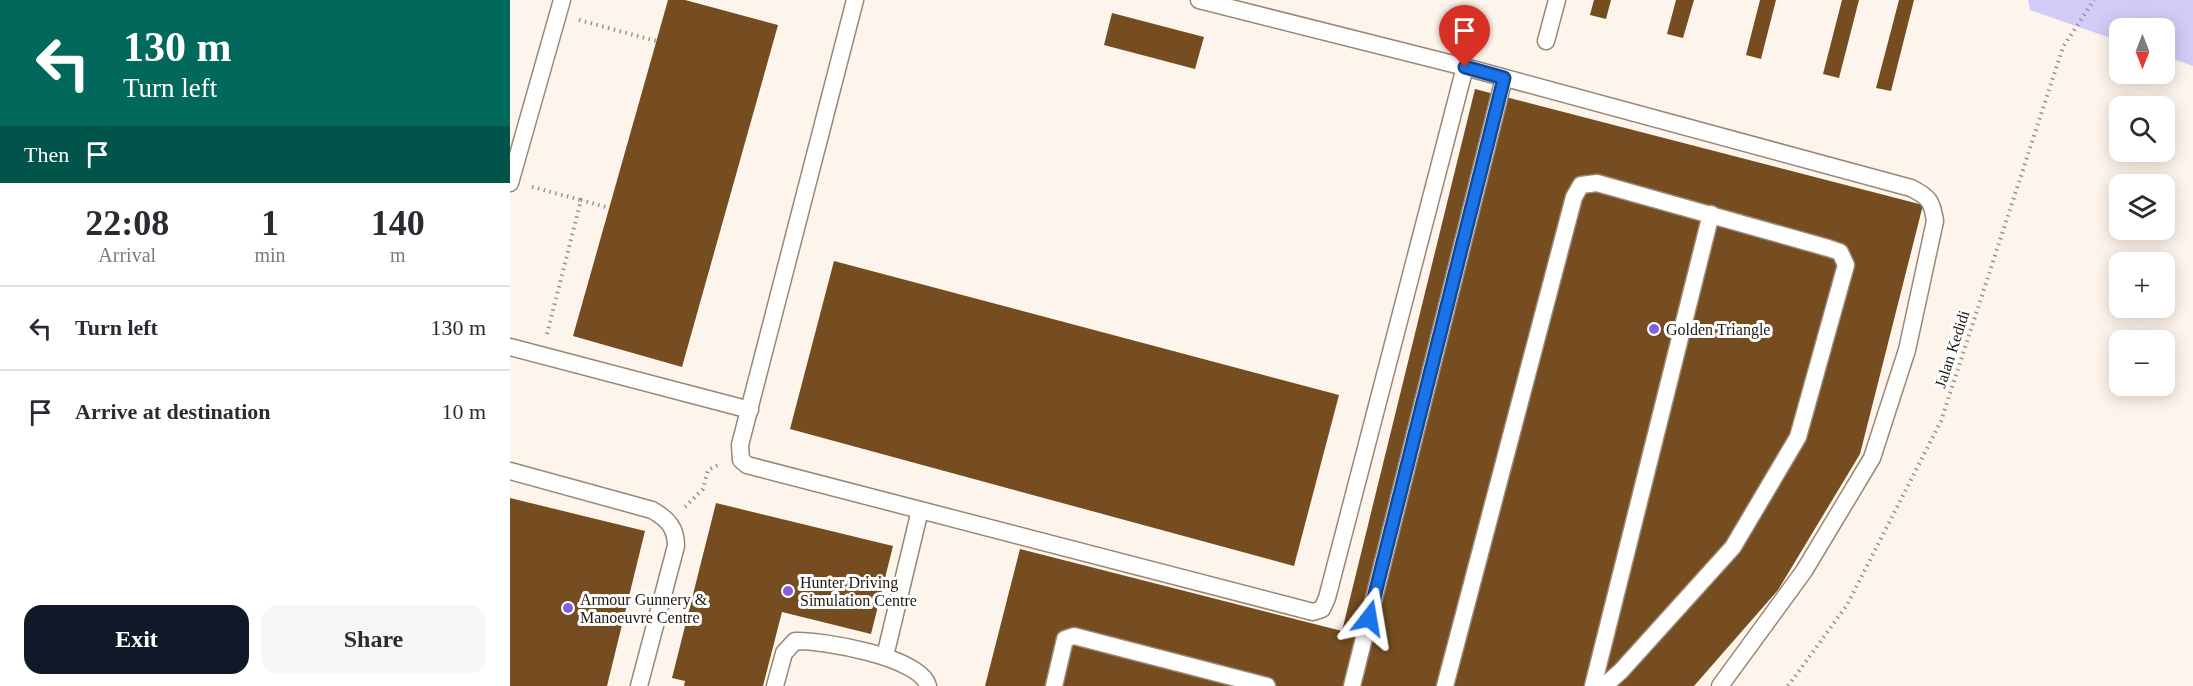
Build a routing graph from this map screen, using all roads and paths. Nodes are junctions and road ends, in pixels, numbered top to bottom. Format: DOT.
graph roads {
  1 [pos="855,0"];
  2 [pos="1199,0"];
  3 [pos="1557,0"];
  4 [pos="2094,0"];
  5 [pos="560,7"];
  6 [pos="656,41"];
  7 [pos="1546,41"];
  8 [pos="1465,67"];
  9 [pos="1504,78"];
  10 [pos="517,134"];
  11 [pos="510,182"];
  12 [pos="581,200"];
  13 [pos="609,208"];
  14 [pos="1711,214"];
  15 [pos="510,347"];
  16 [pos="542,356"];
  17 [pos="750,410"];
  18 [pos="740,456"];
  19 [pos="510,471"];
  20 [pos="920,510"];
  21 [pos="670,523"];
  22 [pos="885,656"];
  23 [pos="1216,680"];
  24 [pos="639,686"];
  25 [pos="775,686"];
  26 [pos="928,686"];
  27 [pos="1054,686"];
  28 [pos="1267,686"];
  29 [pos="1352,686"];
  30 [pos="1445,686"];
  31 [pos="1593,686"];
  32 [pos="1604,686"];
  33 [pos="1720,686"];
  34 [pos="1788,686"];
  1 -- 17 [label="lane"];
  2 -- 8 [label="lane"];
  3 -- 7 [label="lane"];
  4 -- 34 [label="path, Jalan Kedidi"];
  5 -- 6 [label="path"];
  5 -- 10 [label="lane"];
  8 -- 9 [label="lane"];
  8 -- 20 [label="lane"];
  9 -- 29 [label="lane"];
  9 -- 33 [label="lane"];
  10 -- 11 [label="lane"];
  11 -- 12 [label="path"];
  12 -- 13 [label="path"];
  12 -- 16 [label="path"];
  14 -- 30 [label="lane"];
  14 -- 31 [label="lane"];
  14 -- 32 [label="lane"];
  15 -- 16 [label="lane"];
  16 -- 17 [label="lane"];
  17 -- 18 [label="lane"];
  18 -- 20 [label="lane"];
  18 -- 21 [label="path"];
  19 -- 21 [label="lane"];
  20 -- 22 [label="lane"];
  21 -- 24 [label="lane"];
  22 -- 25 [label="lane"];
  22 -- 26 [label="lane"];
  23 -- 27 [label="lane"];
  23 -- 28 [label="lane"];
}
